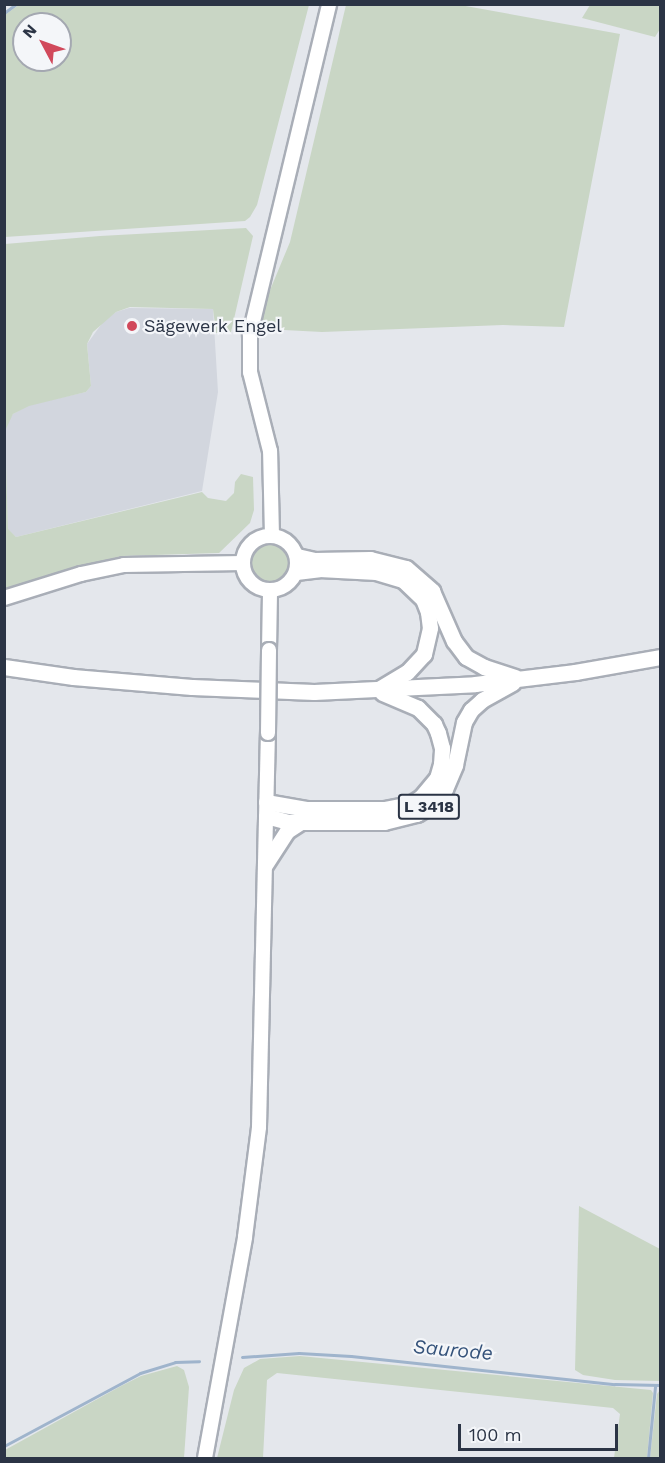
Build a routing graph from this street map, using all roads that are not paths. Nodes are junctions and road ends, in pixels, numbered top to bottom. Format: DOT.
graph roads {
  1 [pos="329,4"];
  2 [pos="272,536"];
  3 [pos="297,556"];
  4 [pos="243,563"];
  5 [pos="296,572"];
  6 [pos="270,590"];
  7 [pos="4,598"];
  8 [pos="660,657"];
  9 [pos="4,667"];
  10 [pos="521,679"];
  11 [pos="377,690"];
  12 [pos="266,809"];
  13 [pos="302,822"];
  14 [pos="265,865"];
  15 [pos="205,1458"];
  1 -- 2 [label="main road"];
  2 -- 3 [label="main road"];
  2 -- 4 [label="main road"];
  3 -- 5 [label="main road"];
  3 -- 10 [label="main road, L 3418"];
  4 -- 6 [label="main road"];
  4 -- 7 [label="main road"];
  5 -- 6 [label="main road"];
  5 -- 11 [label="main road"];
  6 -- 12 [label="main road, bridge"];
  8 -- 10 [label="main road, L 3418"];
  9 -- 11 [label="main road, L 3418"];
  10 -- 11 [label="main road, L 3418"];
  10 -- 13 [label="main road, L 3418"];
  11 -- 12 [label="main road, L 3418"];
  12 -- 13 [label="main road, L 3418"];
  12 -- 14 [label="main road"];
  13 -- 14 [label="main road"];
  14 -- 15 [label="main road"];
}
